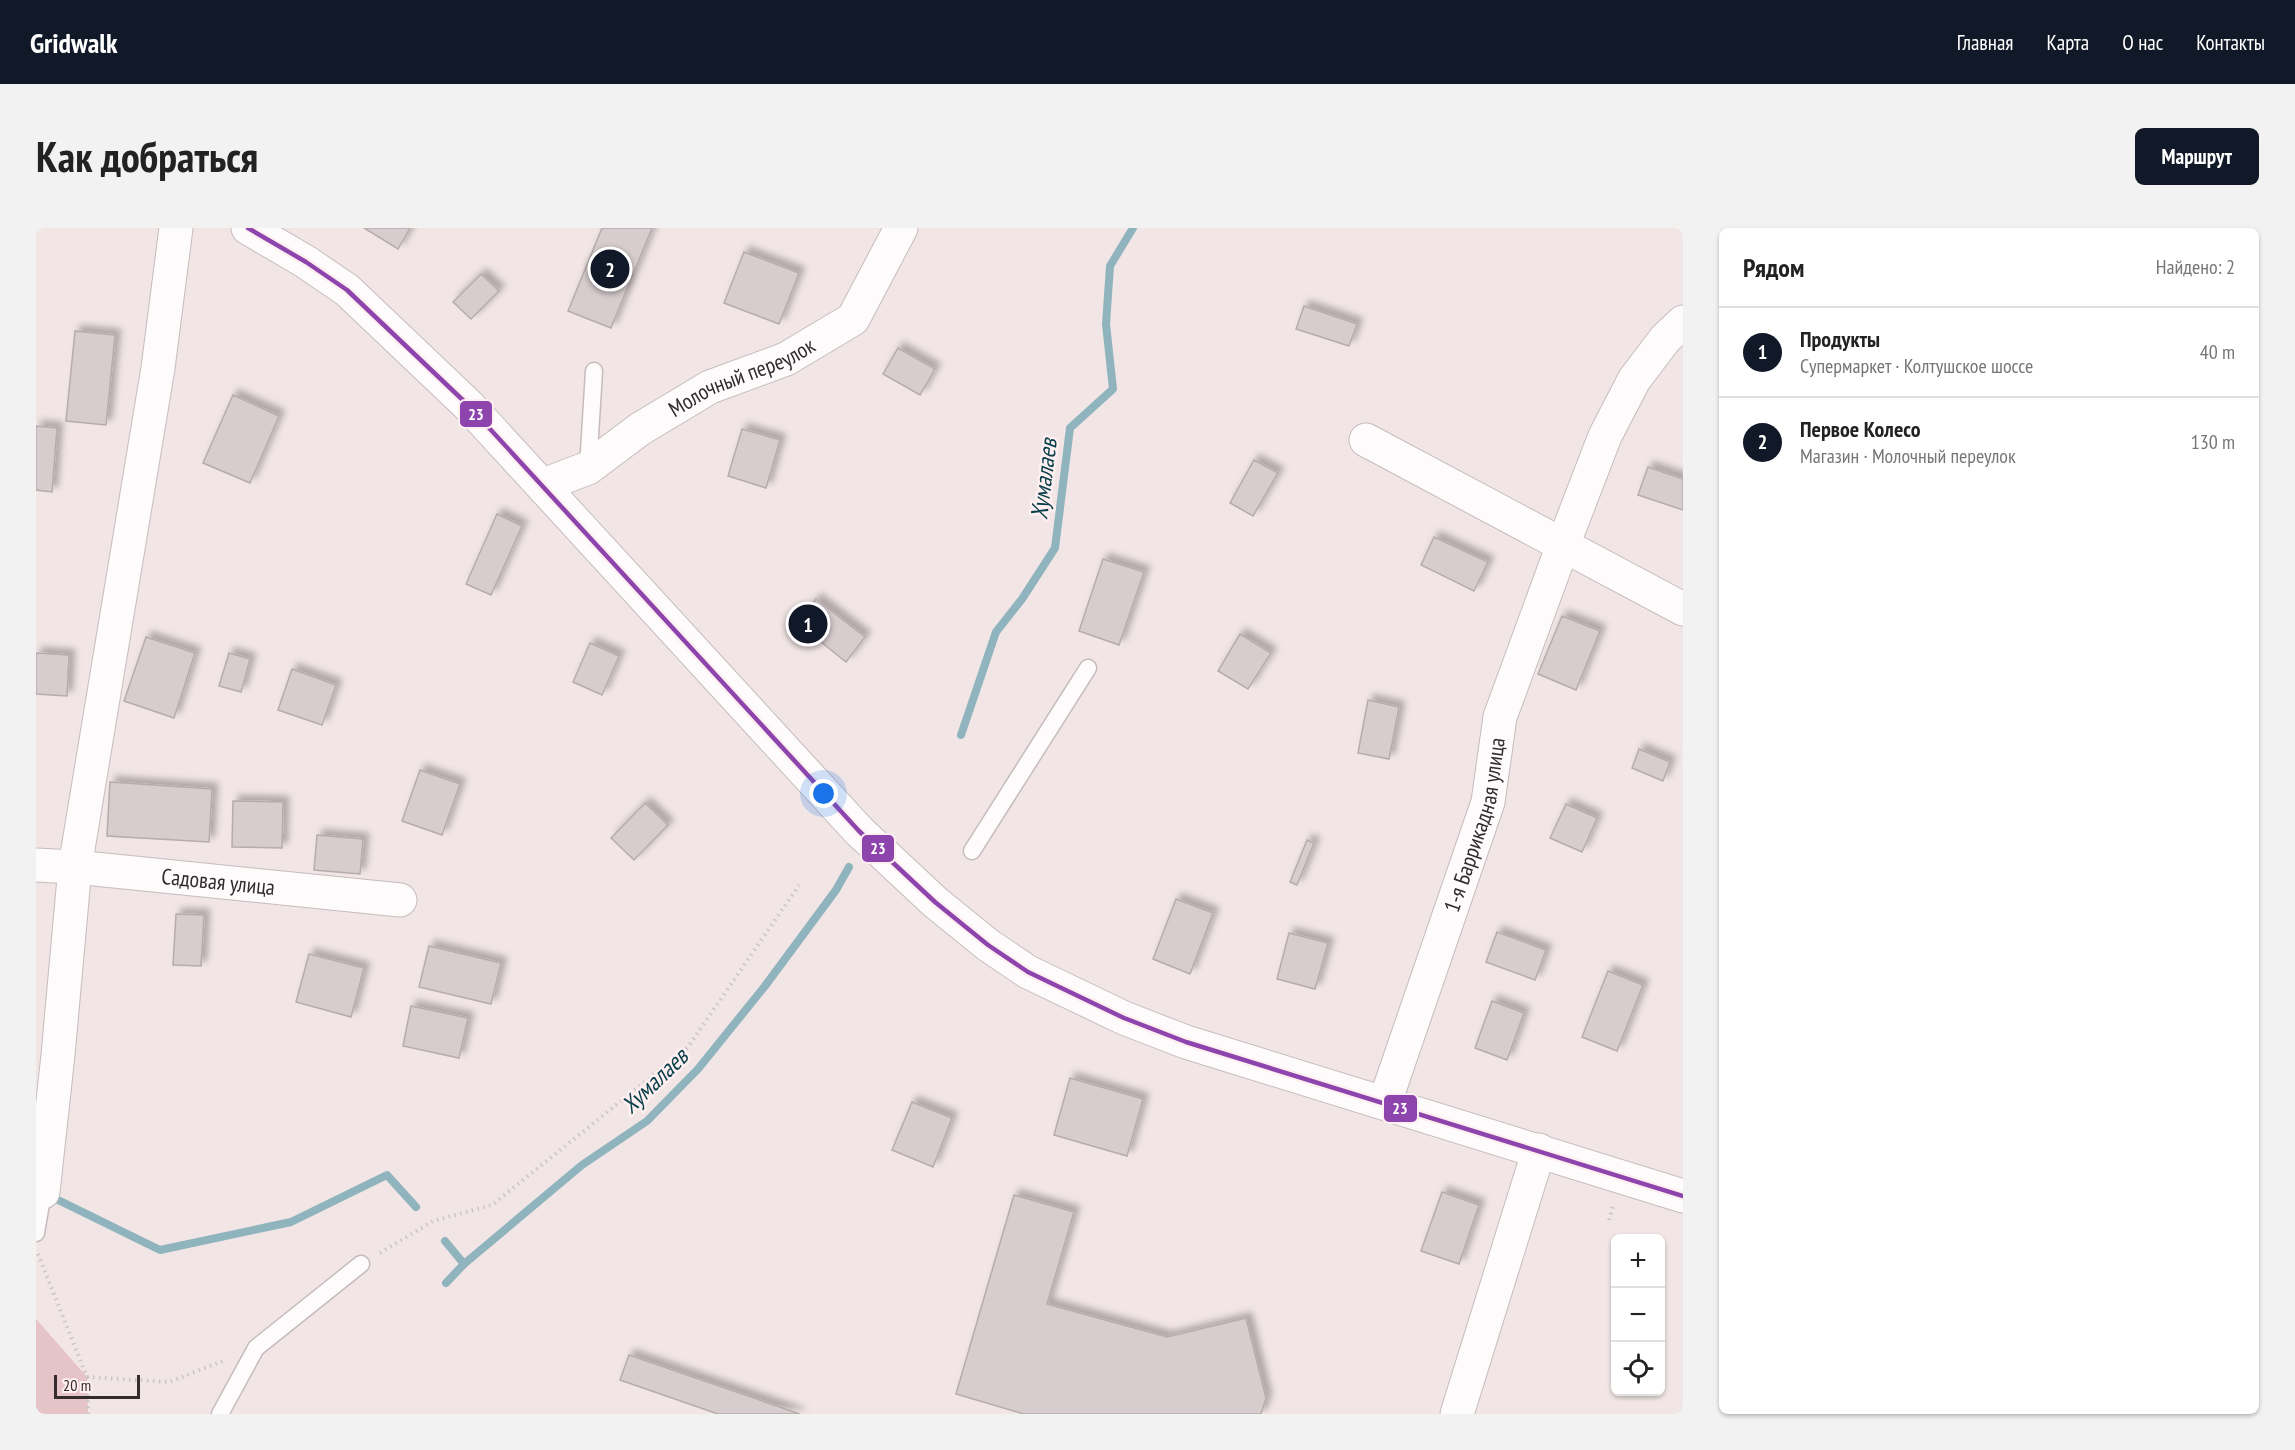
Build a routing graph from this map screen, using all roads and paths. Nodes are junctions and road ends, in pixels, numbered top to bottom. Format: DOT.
graph roads {
  1 [pos="176,228"];
  2 [pos="248,228"];
  3 [pos="901,228"];
  4 [pos="1683,322"];
  5 [pos="594,371"];
  6 [pos="1366,440"];
  7 [pos="588,468"];
  8 [pos="546,489"];
  9 [pos="1563,545"];
  10 [pos="1683,609"];
  11 [pos="1088,668"];
  12 [pos="972,851"];
  13 [pos="36,865"];
  14 [pos="75,867"];
  15 [pos="799,885"];
  16 [pos="400,900"];
  17 [pos="1385,1102"];
  18 [pos="1539,1150"];
  19 [pos="43,1192"];
  20 [pos="1683,1196"];
  21 [pos="36,1233"];
  22 [pos="36,1248"];
  23 [pos="361,1264"];
  24 [pos="256,1348"];
  25 [pos="87,1377"];
  26 [pos="88,1414"];
  27 [pos="220,1414"];
  28 [pos="1457,1414"];
  1 -- 14 [label="street"];
  2 -- 8 [label="street"];
  3 -- 7 [label="street, Молочный переулок"];
  4 -- 9 [label="street, 1-я Баррикадная улица"];
  5 -- 7 [label="lane"];
  6 -- 9 [label="street"];
  7 -- 8 [label="street, Молочный переулок"];
  8 -- 17 [label="street"];
  9 -- 10 [label="street"];
  9 -- 17 [label="street, 1-я Баррикадная улица"];
  11 -- 12 [label="lane"];
  13 -- 14 [label="street, Садовая улица"];
  14 -- 16 [label="street, Садовая улица"];
  14 -- 19 [label="street"];
  15 -- 23 [label="path"];
  17 -- 18 [label="street"];
  18 -- 20 [label="street"];
  18 -- 28 [label="street"];
  19 -- 21 [label="lane"];
  22 -- 25 [label="path"];
  23 -- 24 [label="lane"];
  24 -- 25 [label="path"];
  24 -- 27 [label="lane"];
  25 -- 26 [label="path"];
}
